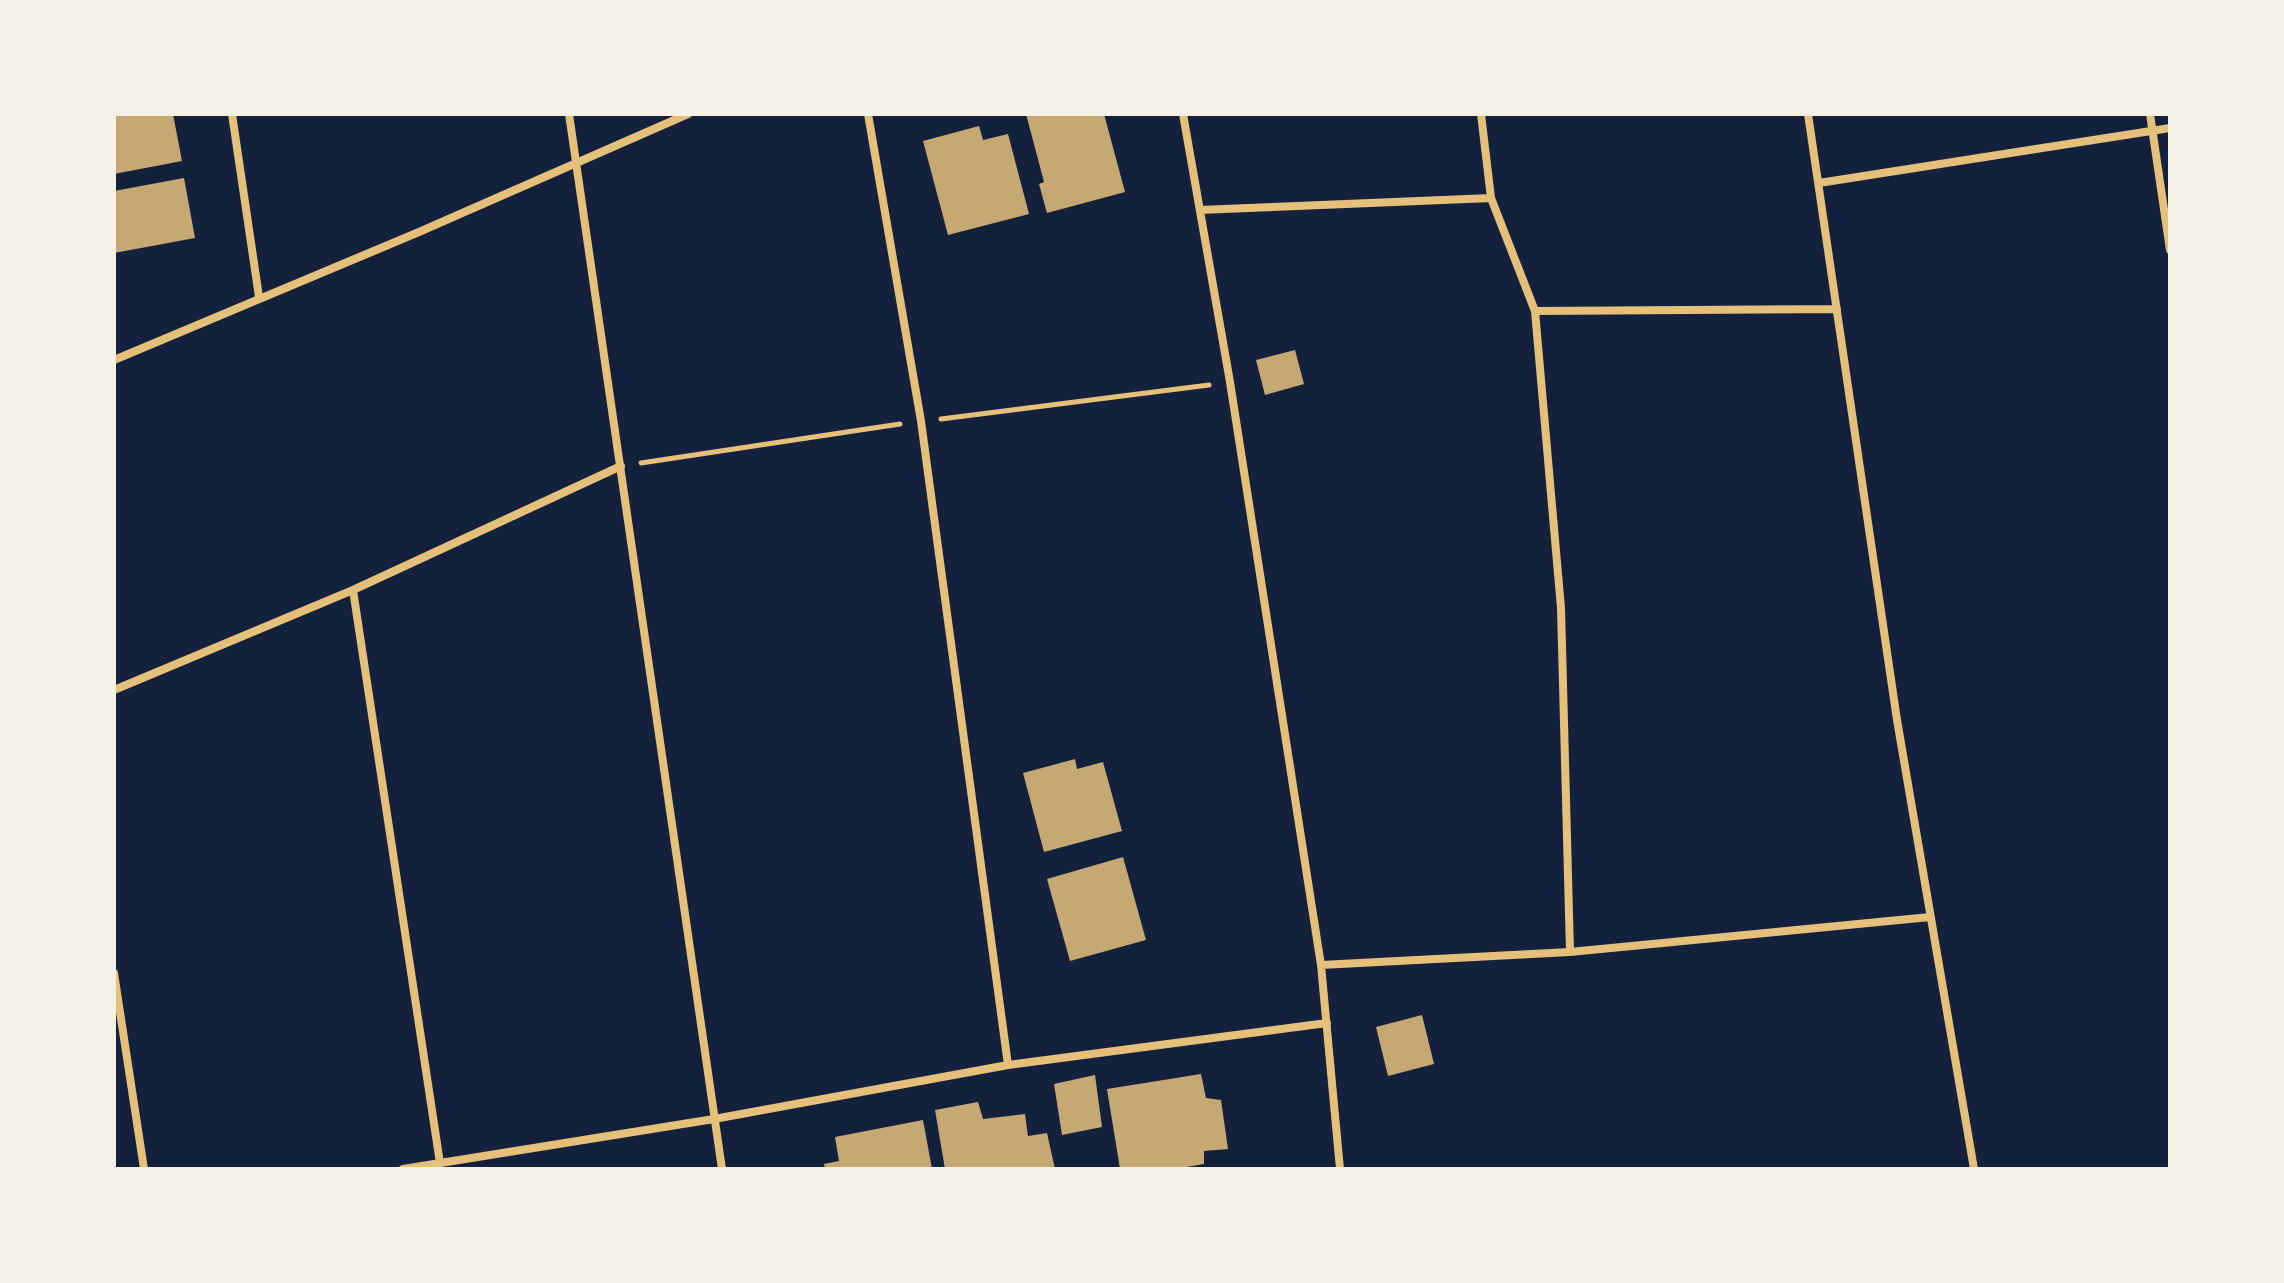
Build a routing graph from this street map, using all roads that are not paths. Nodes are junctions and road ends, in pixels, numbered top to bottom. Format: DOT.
graph roads {
  1 [pos="232,114"];
  2 [pos="569,114"];
  3 [pos="688,114"];
  4 [pos="868,114"];
  5 [pos="1183,114"];
  6 [pos="1481,114"];
  7 [pos="1808,114"];
  8 [pos="2150,114"];
  9 [pos="2170,128"];
  10 [pos="2152,131"];
  11 [pos="577,164"];
  12 [pos="1819,183"];
  13 [pos="1491,198"];
  14 [pos="1200,210"];
  15 [pos="2170,250"];
  16 [pos="259,297"];
  17 [pos="1837,309"];
  18 [pos="1535,311"];
  19 [pos="114,360"];
  20 [pos="621,466"];
  21 [pos="353,590"];
  22 [pos="114,690"];
  23 [pos="1930,917"];
  24 [pos="1570,952"];
  25 [pos="1321,965"];
  26 [pos="114,973"];
  27 [pos="1327,1023"];
  28 [pos="1008,1065"];
  29 [pos="714,1119"];
  30 [pos="440,1163"];
  31 [pos="144,1169"];
  32 [pos="403,1169"];
  33 [pos="722,1169"];
  34 [pos="1340,1169"];
  35 [pos="1974,1169"];
  1 -- 16 [label="street"];
  2 -- 11 [label="street"];
  3 -- 11 [label="street"];
  4 -- 28 [label="street"];
  5 -- 14 [label="street"];
  6 -- 13 [label="street"];
  7 -- 12 [label="street"];
  8 -- 10 [label="street"];
  9 -- 10 [label="street"];
  10 -- 12 [label="street"];
  10 -- 15 [label="street"];
  11 -- 16 [label="street"];
  11 -- 20 [label="street"];
  12 -- 17 [label="street"];
  13 -- 14 [label="street"];
  13 -- 18 [label="street"];
  14 -- 25 [label="street"];
  16 -- 19 [label="street"];
  17 -- 18 [label="street"];
  17 -- 23 [label="street"];
  18 -- 24 [label="street"];
  20 -- 21 [label="street"];
  20 -- 29 [label="street"];
  21 -- 22 [label="street"];
  21 -- 30 [label="street"];
  23 -- 24 [label="street"];
  23 -- 35 [label="street"];
  24 -- 25 [label="street"];
  25 -- 27 [label="street"];
  26 -- 31 [label="street"];
  27 -- 28 [label="street"];
  27 -- 34 [label="street"];
  28 -- 29 [label="street"];
  29 -- 30 [label="street"];
  29 -- 33 [label="street"];
  30 -- 32 [label="street"];
}
